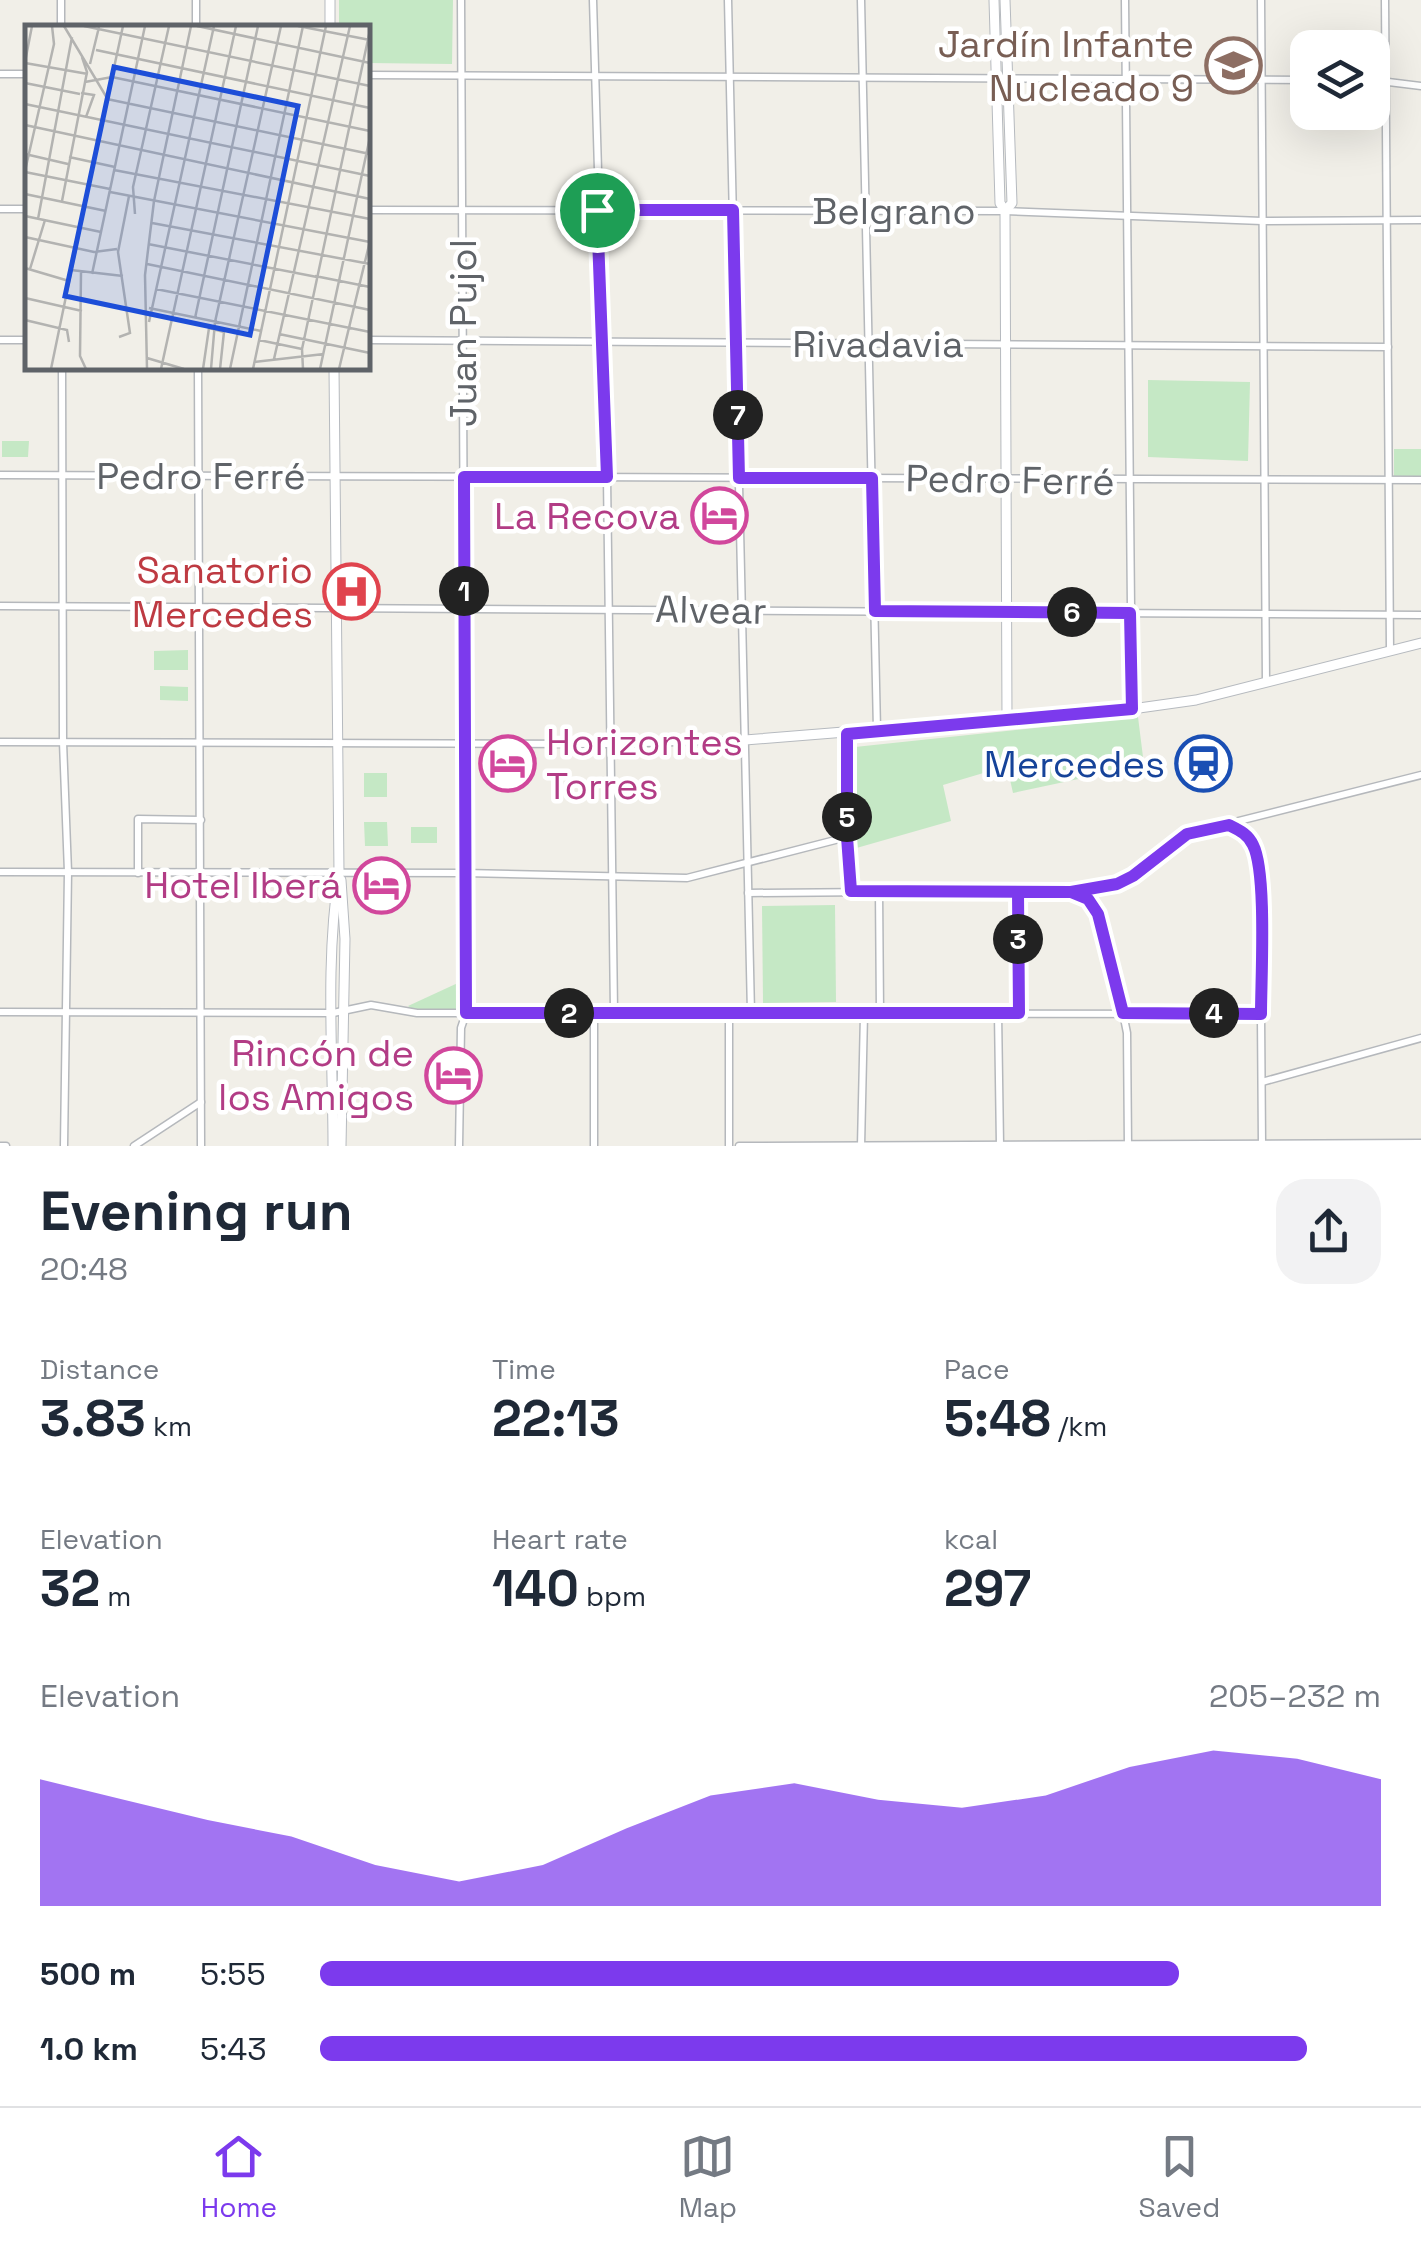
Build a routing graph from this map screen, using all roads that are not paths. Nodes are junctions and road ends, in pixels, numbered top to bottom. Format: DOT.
graph roads {
  1 [pos="462,0"];
  2 [pos="592,0"];
  3 [pos="728,0"];
  4 [pos="861,0"];
  5 [pos="994,0"];
  6 [pos="1005,0"];
  7 [pos="1125,0"];
  8 [pos="1260,0"];
  9 [pos="1385,0"];
  10 [pos="1385,30"];
  11 [pos="370,76"];
  12 [pos="462,76"];
  13 [pos="594,76"];
  14 [pos="730,77"];
  15 [pos="862,78"];
  16 [pos="1002,78"];
  17 [pos="1126,79"];
  18 [pos="1261,80"];
  19 [pos="1290,80"];
  20 [pos="1390,81"];
  21 [pos="1421,86"];
  22 [pos="1385,130"];
  23 [pos="370,210"];
  24 [pos="462,210"];
  25 [pos="597,210"];
  26 [pos="733,210"];
  27 [pos="866,210"];
  28 [pos="1005,211"];
  29 [pos="1127,216"];
  30 [pos="1262,220"];
  31 [pos="1421,220"];
  32 [pos="1386,222"];
  33 [pos="370,340"];
  34 [pos="463,342"];
  35 [pos="602,343"];
  36 [pos="736,344"];
  37 [pos="869,344"];
  38 [pos="1006,345"];
  39 [pos="1128,346"];
  40 [pos="1264,346"];
  41 [pos="1388,347"];
  42 [pos="62,370"];
  43 [pos="198,370"];
  44 [pos="334,370"];
  45 [pos="0,475"];
  46 [pos="62,476"];
  47 [pos="199,476"];
  48 [pos="335,476"];
  49 [pos="464,477"];
  50 [pos="607,477"];
  51 [pos="739,478"];
  52 [pos="872,478"];
  53 [pos="1264,480"];
  54 [pos="1389,480"];
  55 [pos="1421,480"];
  56 [pos="1006,481"];
  57 [pos="1129,481"];
  58 [pos="0,606"];
  59 [pos="62,606"];
  60 [pos="200,607"];
  61 [pos="337,608"];
  62 [pos="464,609"];
  63 [pos="608,609"];
  64 [pos="742,610"];
  65 [pos="875,611"];
  66 [pos="1007,612"];
  67 [pos="1130,613"];
  68 [pos="1266,614"];
  69 [pos="1390,614"];
  70 [pos="1421,614"];
  71 [pos="1421,642"];
  72 [pos="1390,650"];
  73 [pos="1266,682"];
  74 [pos="1132,709"];
  75 [pos="1007,720"];
  76 [pos="877,732"];
  77 [pos="847,734"];
  78 [pos="745,740"];
  79 [pos="0,742"];
  80 [pos="63,742"];
  81 [pos="201,742"];
  82 [pos="338,743"];
  83 [pos="465,743"];
  84 [pos="610,744"];
  85 [pos="1421,776"];
  86 [pos="201,820"];
  87 [pos="1229,825"];
  88 [pos="847,837"];
  89 [pos="748,862"];
  90 [pos="0,872"];
  91 [pos="68,872"];
  92 [pos="138,872"];
  93 [pos="202,872"];
  94 [pos="340,873"];
  95 [pos="465,873"];
  96 [pos="612,877"];
  97 [pos="1106,887"];
  98 [pos="851,891"];
  99 [pos="880,891"];
  100 [pos="1018,892"];
  101 [pos="1071,892"];
  102 [pos="748,893"];
  103 [pos="1094,907"];
  104 [pos="344,1011"];
  105 [pos="0,1012"];
  106 [pos="64,1012"];
  107 [pos="203,1012"];
  108 [pos="333,1012"];
  109 [pos="614,1012"];
  110 [pos="466,1013"];
  111 [pos="594,1013"];
  112 [pos="729,1013"];
  113 [pos="751,1013"];
  114 [pos="880,1013"];
  115 [pos="998,1013"];
  116 [pos="1019,1013"];
  117 [pos="1123,1013"];
  118 [pos="864,1014"];
  119 [pos="1261,1014"];
  120 [pos="1421,1038"];
  121 [pos="1262,1082"];
  122 [pos="201,1102"];
  123 [pos="1421,1143"];
  124 [pos="1262,1144"];
  125 [pos="1329,1144"];
  126 [pos="1000,1145"];
  127 [pos="1128,1145"];
  128 [pos="64,1146"];
  129 [pos="134,1146"];
  130 [pos="201,1146"];
  131 [pos="333,1146"];
  132 [pos="342,1146"];
  133 [pos="460,1146"];
  134 [pos="594,1146"];
  135 [pos="728,1146"];
  136 [pos="739,1146"];
  137 [pos="862,1146"];
  1 -- 12 [label="street, Juan Pujol"];
  2 -- 13 [label="street"];
  3 -- 14 [label="street"];
  4 -- 15 [label="street"];
  5 -- 16 [label="street"];
  6 -- 16 [label="street"];
  7 -- 17 [label="street"];
  8 -- 18 [label="street"];
  9 -- 10 [label="street"];
  11 -- 12 [label="street"];
  12 -- 13 [label="street"];
  12 -- 24 [label="street, Juan Pujol"];
  13 -- 14 [label="street"];
  13 -- 25 [label="street"];
  14 -- 15 [label="street"];
  14 -- 26 [label="street"];
  15 -- 16 [label="street"];
  15 -- 27 [label="street"];
  16 -- 17 [label="street"];
  16 -- 28 [label="street"];
  17 -- 18 [label="street"];
  17 -- 29 [label="street"];
  18 -- 19 [label="street"];
  18 -- 30 [label="street"];
  20 -- 21 [label="street"];
  22 -- 32 [label="street"];
  23 -- 24 [label="street, Belgrano"];
  24 -- 25 [label="street, Belgrano"];
  24 -- 34 [label="street, Juan Pujol"];
  25 -- 26 [label="street, Belgrano"];
  25 -- 35 [label="street"];
  26 -- 27 [label="street, Belgrano"];
  26 -- 36 [label="street"];
  27 -- 28 [label="street, Belgrano"];
  27 -- 37 [label="street"];
  28 -- 29 [label="street, Belgrano"];
  28 -- 38 [label="street"];
  29 -- 30 [label="street, Belgrano"];
  29 -- 39 [label="street"];
  30 -- 32 [label="street, Belgrano"];
  30 -- 40 [label="street"];
  31 -- 32 [label="street, Belgrano"];
  32 -- 41 [label="street"];
  33 -- 34 [label="street, Rivadavia"];
  34 -- 35 [label="street, Rivadavia"];
  34 -- 49 [label="street, Juan Pujol"];
  35 -- 36 [label="street, Rivadavia"];
  35 -- 50 [label="street"];
  36 -- 37 [label="street, Rivadavia"];
  36 -- 51 [label="street"];
  37 -- 38 [label="street, Rivadavia"];
  37 -- 52 [label="street"];
  38 -- 39 [label="street, Rivadavia"];
  38 -- 56 [label="street"];
  39 -- 40 [label="street, Rivadavia"];
  39 -- 57 [label="street"];
  40 -- 41 [label="street, Rivadavia"];
  40 -- 53 [label="street"];
  41 -- 54 [label="street"];
  42 -- 46 [label="street"];
  43 -- 47 [label="street"];
  44 -- 48 [label="street"];
  45 -- 46 [label="street, Pedro Ferré"];
  46 -- 47 [label="street, Pedro Ferré"];
  46 -- 59 [label="street"];
  47 -- 48 [label="street, Pedro Ferré"];
  47 -- 60 [label="street"];
  48 -- 49 [label="street, Pedro Ferré"];
  48 -- 61 [label="street"];
  49 -- 50 [label="street, Pedro Ferré"];
  49 -- 62 [label="street, Juan Pujol"];
  50 -- 51 [label="street, Pedro Ferré"];
  50 -- 63 [label="street"];
  51 -- 52 [label="street, Pedro Ferré"];
  51 -- 64 [label="street"];
  52 -- 56 [label="street, Pedro Ferré"];
  52 -- 65 [label="street"];
  53 -- 54 [label="street, Pedro Ferré"];
  53 -- 57 [label="street, Pedro Ferré"];
  53 -- 68 [label="street"];
  54 -- 55 [label="street, Pedro Ferré"];
  54 -- 69 [label="street"];
  56 -- 57 [label="street, Pedro Ferré"];
  56 -- 66 [label="street"];
  57 -- 67 [label="street"];
  58 -- 59 [label="street, Alvear"];
  59 -- 60 [label="street, Alvear"];
  59 -- 80 [label="street"];
  60 -- 61 [label="street, Alvear"];
  60 -- 81 [label="street"];
  61 -- 62 [label="street, Alvear"];
  61 -- 82 [label="street"];
  62 -- 63 [label="street, Alvear"];
  62 -- 83 [label="street, Juan Pujol"];
  63 -- 64 [label="street, Alvear"];
  63 -- 84 [label="street"];
  64 -- 65 [label="street, Alvear"];
  64 -- 78 [label="street"];
  65 -- 66 [label="street, Alvear"];
  65 -- 76 [label="street"];
  66 -- 67 [label="street, Alvear"];
  66 -- 75 [label="street"];
  67 -- 68 [label="street, Alvear"];
  67 -- 74 [label="street"];
  68 -- 69 [label="street, Alvear"];
  68 -- 73 [label="street"];
  69 -- 70 [label="street, Alvear"];
  69 -- 72 [label="street"];
  71 -- 72 [label="street"];
  72 -- 73 [label="street"];
  73 -- 74 [label="street"];
  74 -- 75 [label="street"];
  75 -- 76 [label="street"];
  76 -- 77 [label="street"];
  77 -- 78 [label="street"];
  77 -- 88 [label="street"];
  78 -- 84 [label="street"];
  78 -- 89 [label="street"];
  79 -- 80 [label="street"];
  80 -- 81 [label="street"];
  80 -- 91 [label="street"];
  81 -- 82 [label="street"];
  81 -- 86 [label="street"];
  82 -- 83 [label="street"];
  82 -- 94 [label="street"];
  83 -- 84 [label="street"];
  83 -- 95 [label="street, Juan Pujol"];
  84 -- 96 [label="street"];
  85 -- 87 [label="street"];
  86 -- 92 [label="street"];
  86 -- 93 [label="street"];
  87 -- 97 [label="street"];
  87 -- 119 [label="street"];
  88 -- 89 [label="street"];
  88 -- 98 [label="street"];
  89 -- 96 [label="street"];
  89 -- 102 [label="street"];
  90 -- 91 [label="street"];
  91 -- 92 [label="street"];
  91 -- 106 [label="street"];
  92 -- 93 [label="street"];
  93 -- 94 [label="street"];
  93 -- 107 [label="street"];
  94 -- 95 [label="street"];
  94 -- 104 [label="street"];
  94 -- 108 [label="street"];
  95 -- 96 [label="street"];
  95 -- 110 [label="street, Juan Pujol"];
  96 -- 109 [label="street"];
  97 -- 101 [label="street"];
  97 -- 103 [label="street"];
  98 -- 99 [label="street"];
  98 -- 102 [label="street"];
  99 -- 100 [label="street"];
  99 -- 114 [label="street"];
  100 -- 101 [label="street"];
  100 -- 116 [label="street"];
  101 -- 103 [label="street"];
  102 -- 113 [label="street"];
  103 -- 117 [label="street"];
  104 -- 108 [label="street"];
  104 -- 110 [label="street"];
  104 -- 132 [label="street"];
  105 -- 106 [label="street"];
  106 -- 107 [label="street"];
  106 -- 128 [label="street"];
  107 -- 108 [label="street"];
  107 -- 122 [label="street"];
  108 -- 131 [label="street"];
  109 -- 111 [label="street"];
  109 -- 112 [label="street"];
  110 -- 111 [label="street"];
  110 -- 133 [label="street, Juan Pujol"];
  111 -- 134 [label="street"];
  112 -- 113 [label="street"];
  112 -- 135 [label="street"];
  113 -- 118 [label="street"];
  114 -- 115 [label="street"];
  114 -- 118 [label="street"];
  115 -- 116 [label="street"];
  115 -- 126 [label="street"];
  116 -- 117 [label="street"];
  117 -- 119 [label="street"];
  117 -- 127 [label="street"];
  118 -- 137 [label="street"];
  119 -- 121 [label="street"];
  120 -- 121 [label="street"];
  121 -- 124 [label="street"];
  122 -- 129 [label="street"];
  122 -- 130 [label="street"];
  123 -- 125 [label="street"];
  124 -- 125 [label="street"];
  124 -- 127 [label="street"];
  126 -- 127 [label="street"];
  126 -- 137 [label="street"];
  136 -- 137 [label="street"];
}
